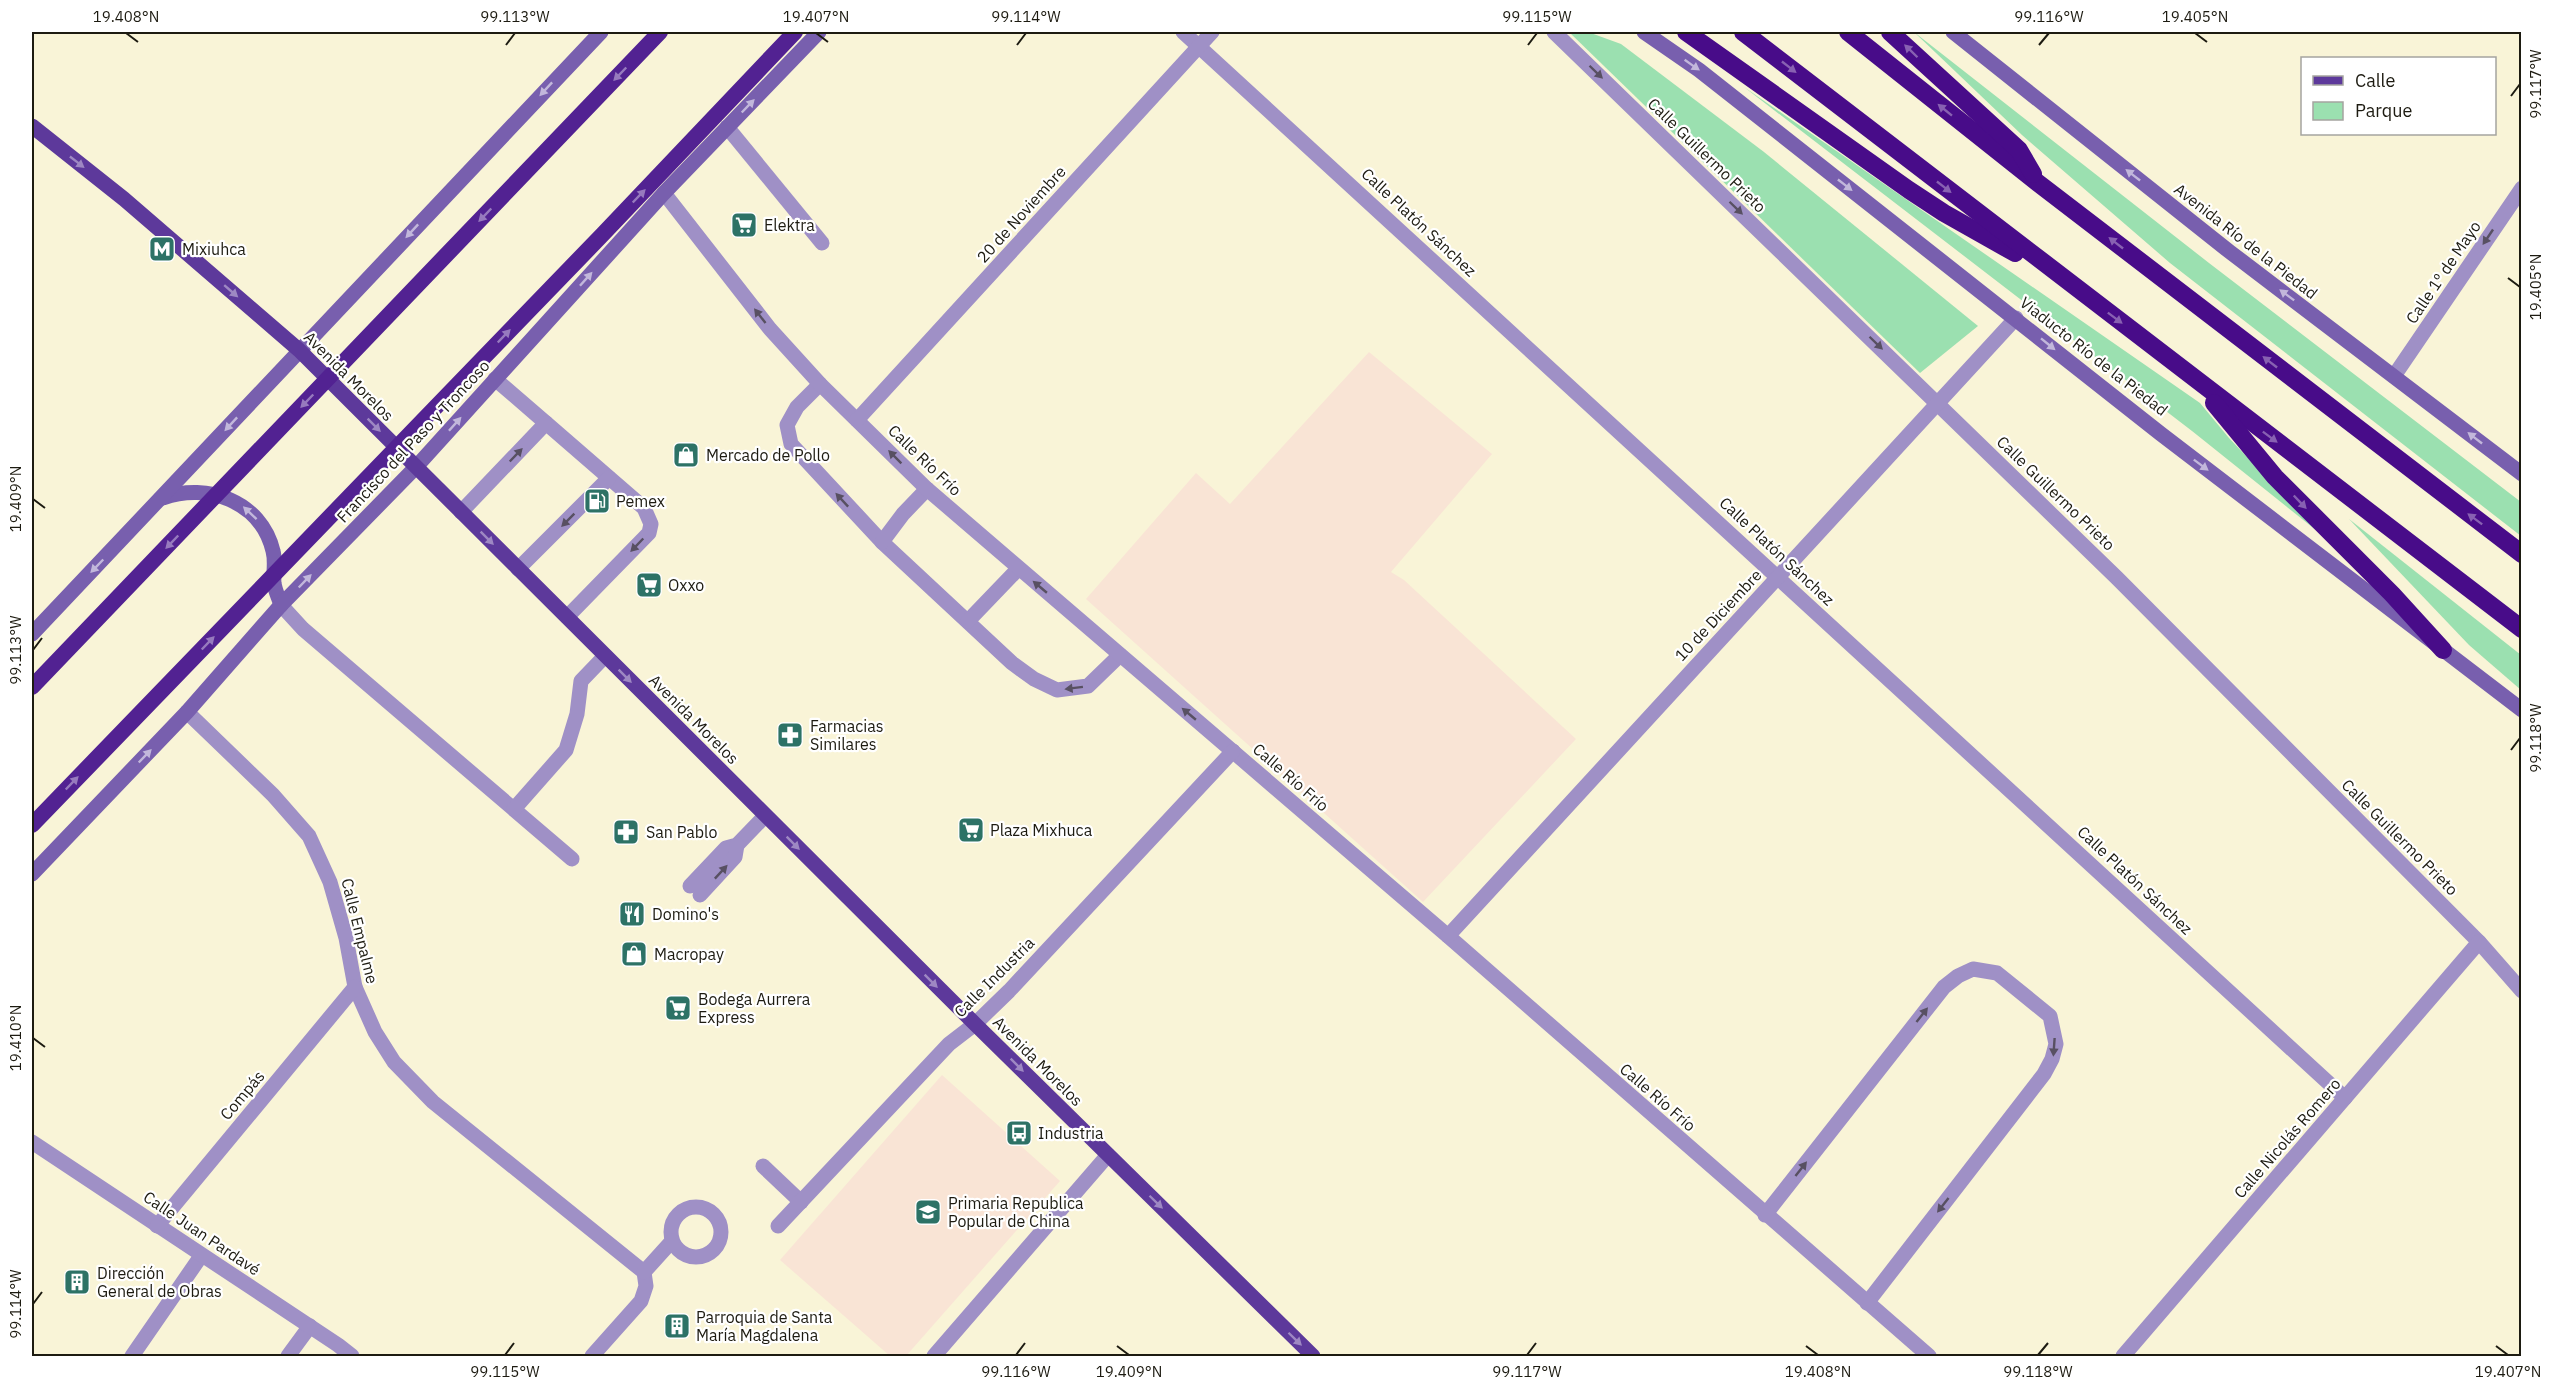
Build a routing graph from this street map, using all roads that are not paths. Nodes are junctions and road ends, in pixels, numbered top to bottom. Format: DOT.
graph roads {
  1 [pos="601,32"];
  2 [pos="660,32"];
  3 [pos="795,32"];
  4 [pos="819,32"];
  5 [pos="1183,32"];
  6 [pos="1212,32"];
  7 [pos="1554,32"];
  8 [pos="1644,32"];
  9 [pos="1686,32"];
  10 [pos="1743,32"];
  11 [pos="1848,32"];
  12 [pos="1890,32"];
  13 [pos="1953,32"];
  14 [pos="1200,45"];
  15 [pos="32,126"];
  16 [pos="727,128"];
  17 [pos="2038,183"];
  18 [pos="2522,188"];
  19 [pos="664,193"];
  20 [pos="822,243"];
  21 [pos="2065,281"];
  22 [pos="2016,318"];
  23 [pos="299,350"];
  24 [pos="2394,376"];
  25 [pos="2193,378"];
  26 [pos="495,379"];
  27 [pos="820,384"];
  28 [pos="1938,404"];
  29 [pos="857,420"];
  30 [pos="546,423"];
  31 [pos="416,467"];
  32 [pos="2522,474"];
  33 [pos="609,478"];
  34 [pos="927,489"];
  35 [pos="163,498"];
  36 [pos="461,512"];
  37 [pos="882,542"];
  38 [pos="2522,554"];
  39 [pos="1018,568"];
  40 [pos="518,569"];
  41 [pos="1778,576"];
  42 [pos="281,605"];
  43 [pos="567,617"];
  44 [pos="968,621"];
  45 [pos="2522,629"];
  46 [pos="32,634"];
  47 [pos="2443,650"];
  48 [pos="605,656"];
  49 [pos="1120,656"];
  50 [pos="32,687"];
  51 [pos="2522,710"];
  52 [pos="187,712"];
  53 [pos="1233,752"];
  54 [pos="514,809"];
  55 [pos="765,816"];
  56 [pos="32,825"];
  57 [pos="572,859"];
  58 [pos="32,874"];
  59 [pos="695,890"];
  60 [pos="1448,936"];
  61 [pos="2479,942"];
  62 [pos="355,987"];
  63 [pos="2522,991"];
  64 [pos="975,1024"];
  65 [pos="2345,1098"];
  66 [pos="32,1142"];
  67 [pos="1108,1155"];
  68 [pos="763,1166"];
  69 [pos="801,1202"];
  70 [pos="1765,1215"];
  71 [pos="157,1226"];
  72 [pos="778,1226"];
  73 [pos="672,1241"];
  74 [pos="201,1256"];
  75 [pos="644,1272"];
  76 [pos="1867,1303"];
  77 [pos="310,1326"];
  78 [pos="132,1356"];
  79 [pos="288,1356"];
  80 [pos="352,1356"];
  81 [pos="592,1356"];
  82 [pos="934,1356"];
  83 [pos="1313,1356"];
  84 [pos="1929,1356"];
  85 [pos="2123,1356"];
  1 -- 23 [label="main road, one-way"];
  2 -- 50 [label="highway, one-way, bridge"];
  56 -- 3 [label="highway, Francisco del Paso y Troncoso, one-way, bridge"];
  16 -- 4 [label="main road, Francisco del Paso y Troncoso, one-way"];
  5 -- 14 [label="street, Calle Platón Sánchez"];
  6 -- 14 [label="street, 20 de Noviembre"];
  7 -- 28 [label="street, Calle Guillermo Prieto, one-way"];
  8 -- 22 [label="main road, Viaducto Río de la Piedad, one-way"];
  9 -- 21 [label="highway"];
  10 -- 21 [label="highway, one-way"];
  17 -- 11 [label="highway, one-way"];
  17 -- 12 [label="highway, one-way"];
  24 -- 13 [label="main road, Avenida Río de la Piedad, one-way"];
  14 -- 29 [label="street, 20 de Noviembre"];
  14 -- 41 [label="street, Calle Platón Sánchez"];
  15 -- 23 [label="main road, Avenida Morelos, one-way"];
  16 -- 19 [label="main road, Francisco del Paso y Troncoso"];
  16 -- 20 [label="street"];
  38 -- 17 [label="highway, one-way"];
  18 -- 24 [label="street, Calle 1º de Mayo, one-way"];
  26 -- 19 [label="main road, Francisco del Paso y Troncoso, one-way"];
  27 -- 19 [label="street, Calle Río Frío, one-way"];
  21 -- 25 [label="highway, one-way"];
  22 -- 28 [label="street, 10 de Diciembre"];
  22 -- 47 [label="main road, Viaducto Río de la Piedad, one-way"];
  23 -- 31 [label="main road, Avenida Morelos, one-way"];
  23 -- 35 [label="main road, one-way"];
  32 -- 24 [label="main road, Avenida Río de la Piedad, one-way"];
  25 -- 45 [label="highway, one-way"];
  25 -- 47 [label="highway, one-way"];
  26 -- 30 [label="street"];
  31 -- 26 [label="main road, Francisco del Paso y Troncoso, one-way"];
  27 -- 29 [label="street, Calle Río Frío"];
  37 -- 27 [label="street, one-way"];
  28 -- 41 [label="street, 10 de Diciembre"];
  28 -- 61 [label="street, Calle Guillermo Prieto"];
  34 -- 29 [label="street, Calle Río Frío, one-way"];
  30 -- 33 [label="street"];
  36 -- 30 [label="street, one-way"];
  31 -- 36 [label="main road, Avenida Morelos"];
  42 -- 31 [label="main road, Francisco del Paso y Troncoso, one-way"];
  33 -- 40 [label="street, one-way"];
  33 -- 43 [label="street, one-way"];
  34 -- 37 [label="street"];
  34 -- 39 [label="street, Calle Río Frío"];
  42 -- 35 [label="main road, one-way"];
  35 -- 46 [label="main road, one-way"];
  36 -- 40 [label="main road, Avenida Morelos, one-way"];
  37 -- 44 [label="street"];
  39 -- 44 [label="street"];
  49 -- 39 [label="street, Calle Río Frío, one-way"];
  40 -- 43 [label="main road, Avenida Morelos"];
  41 -- 60 [label="street, 10 de Diciembre"];
  41 -- 65 [label="street, Calle Platón Sánchez"];
  42 -- 52 [label="main road, Francisco del Paso y Troncoso"];
  42 -- 54 [label="street"];
  43 -- 48 [label="main road, Avenida Morelos"];
  49 -- 44 [label="street, one-way"];
  47 -- 51 [label="main road, Viaducto Río de la Piedad"];
  48 -- 54 [label="street"];
  48 -- 55 [label="main road, Avenida Morelos, one-way"];
  53 -- 49 [label="street, Calle Río Frío, one-way"];
  58 -- 52 [label="main road, Francisco del Paso y Troncoso, one-way"];
  52 -- 62 [label="street, Calle Empalme"];
  53 -- 60 [label="street, Calle Río Frío"];
  53 -- 64 [label="street, Calle Industria"];
  54 -- 57 [label="street"];
  55 -- 59 [label="street"];
  55 -- 64 [label="main road, Avenida Morelos, one-way"];
  60 -- 70 [label="street, Calle Río Frío"];
  61 -- 63 [label="street, Calle Guillermo Prieto"];
  61 -- 65 [label="street, Calle Nicolás Romero"];
  62 -- 71 [label="street, Compás"];
  62 -- 75 [label="street, Calle Empalme"];
  64 -- 67 [label="main road, Avenida Morelos, one-way"];
  64 -- 69 [label="street, Calle Industria"];
  65 -- 85 [label="street, Calle Nicolás Romero"];
  66 -- 71 [label="street, Calle Juan Pardavé"];
  67 -- 82 [label="street"];
  67 -- 83 [label="main road, Avenida Morelos, one-way"];
  68 -- 69 [label="street"];
  69 -- 72 [label="street, Calle Industria"];
  70 -- 76 [label="street, Calle Río Frío"];
  70 -- 76 [label="street, one-way"];
  71 -- 74 [label="street, Calle Juan Pardavé"];
  73 -- 75 [label="street"];
  74 -- 77 [label="street, Calle Juan Pardavé"];
  74 -- 78 [label="street"];
  75 -- 81 [label="street"];
  76 -- 84 [label="street, Calle Río Frío"];
  77 -- 79 [label="street"];
  77 -- 80 [label="street, Calle Juan Pardavé"];
}
